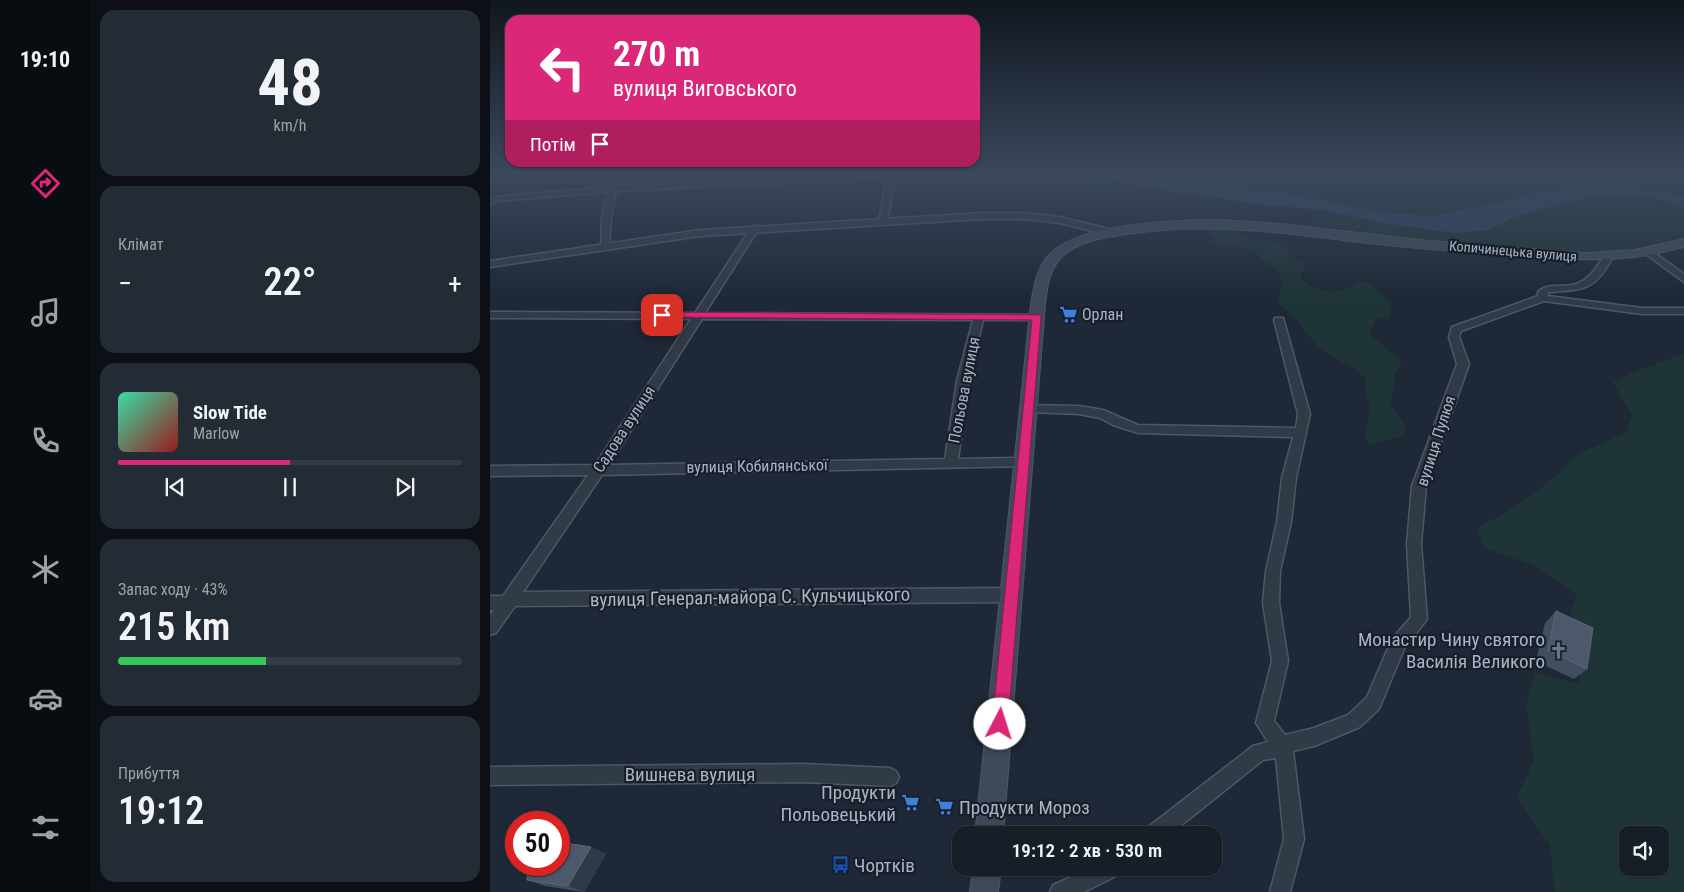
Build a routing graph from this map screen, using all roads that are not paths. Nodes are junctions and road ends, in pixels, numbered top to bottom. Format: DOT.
graph roads {
  1 [pos="606,215"];
  2 [pos="884,215"];
  3 [pos="883,221"];
  4 [pos="756,228"];
  5 [pos="1113,232"];
  6 [pos="605,246"];
  7 [pos="1682,246"];
  8 [pos="1649,252"];
  9 [pos="1607,258"];
  10 [pos="490,264"];
  11 [pos="1684,279"];
  12 [pos="1543,298"];
  13 [pos="1684,311"];
  14 [pos="490,315"];
  15 [pos="699,315"];
  16 [pos="979,317"];
  17 [pos="1036,317"];
  18 [pos="1279,320"];
  19 [pos="1028,408"];
  20 [pos="1300,433"];
  21 [pos="951,463"];
  22 [pos="1023,464"];
  23 [pos="490,471"];
  24 [pos="598,471"];
  25 [pos="1011,595"];
  26 [pos="490,603"];
  27 [pos="506,603"];
  28 [pos="490,628"];
  29 [pos="1284,748"];
  30 [pos="490,776"];
  31 [pos="890,777"];
  32 [pos="991,826"];
  33 [pos="1165,826"];
  34 [pos="985,876"];
  35 [pos="1096,876"];
  36 [pos="984,892"];
  37 [pos="1060,892"];
  38 [pos="1280,892"];
  1 -- 6 [label="street"];
  2 -- 3 [label="street"];
  3 -- 4 [label="street"];
  3 -- 5 [label="street"];
  4 -- 6 [label="street"];
  4 -- 15 [label="street, Садова вулиця"];
  5 -- 9 [label="main road, Копичинецька вулиця"];
  5 -- 17 [label="main road, Копичинецька вулиця"];
  6 -- 10 [label="street"];
  7 -- 8 [label="main road, Копичинецька вулиця"];
  8 -- 9 [label="main road, Копичинецька вулиця"];
  8 -- 11 [label="street"];
  9 -- 12 [label="street, вулиця Пулюя"];
  12 -- 13 [label="street, вулиця Пулюя"];
  12 -- 29 [label="street, вулиця Пулюя"];
  14 -- 15 [label="street"];
  15 -- 16 [label="street"];
  15 -- 24 [label="street, Садова вулиця"];
  16 -- 17 [label="street"];
  16 -- 21 [label="street, Польова вулиця"];
  17 -- 19 [label="main road, Копичинецька вулиця"];
  18 -- 20 [label="street"];
  19 -- 20 [label="street"];
  19 -- 22 [label="main road, Копичинецька вулиця"];
  20 -- 29 [label="street"];
  21 -- 22 [label="street, вулиця Кобилянської"];
  21 -- 24 [label="street, вулиця Кобилянської"];
  22 -- 25 [label="main road, Копичинецька вулиця"];
  23 -- 24 [label="street, вулиця Кобилянської"];
  24 -- 27 [label="street, Садова вулиця"];
  25 -- 27 [label="street, вулиця Генерал-майора С. Кульчицького"];
  25 -- 32 [label="main road, Копичинецька вулиця"];
  26 -- 27 [label="street, вулиця Генерал-майора С. Кульчицького"];
  27 -- 28 [label="street, Садова вулиця"];
  29 -- 33 [label="street, вулиця Пулюя"];
  29 -- 38 [label="street"];
  30 -- 31 [label="street, Вишнева вулиця"];
  34 -- 36 [label="main road"];
  35 -- 37 [label="street"];
}
